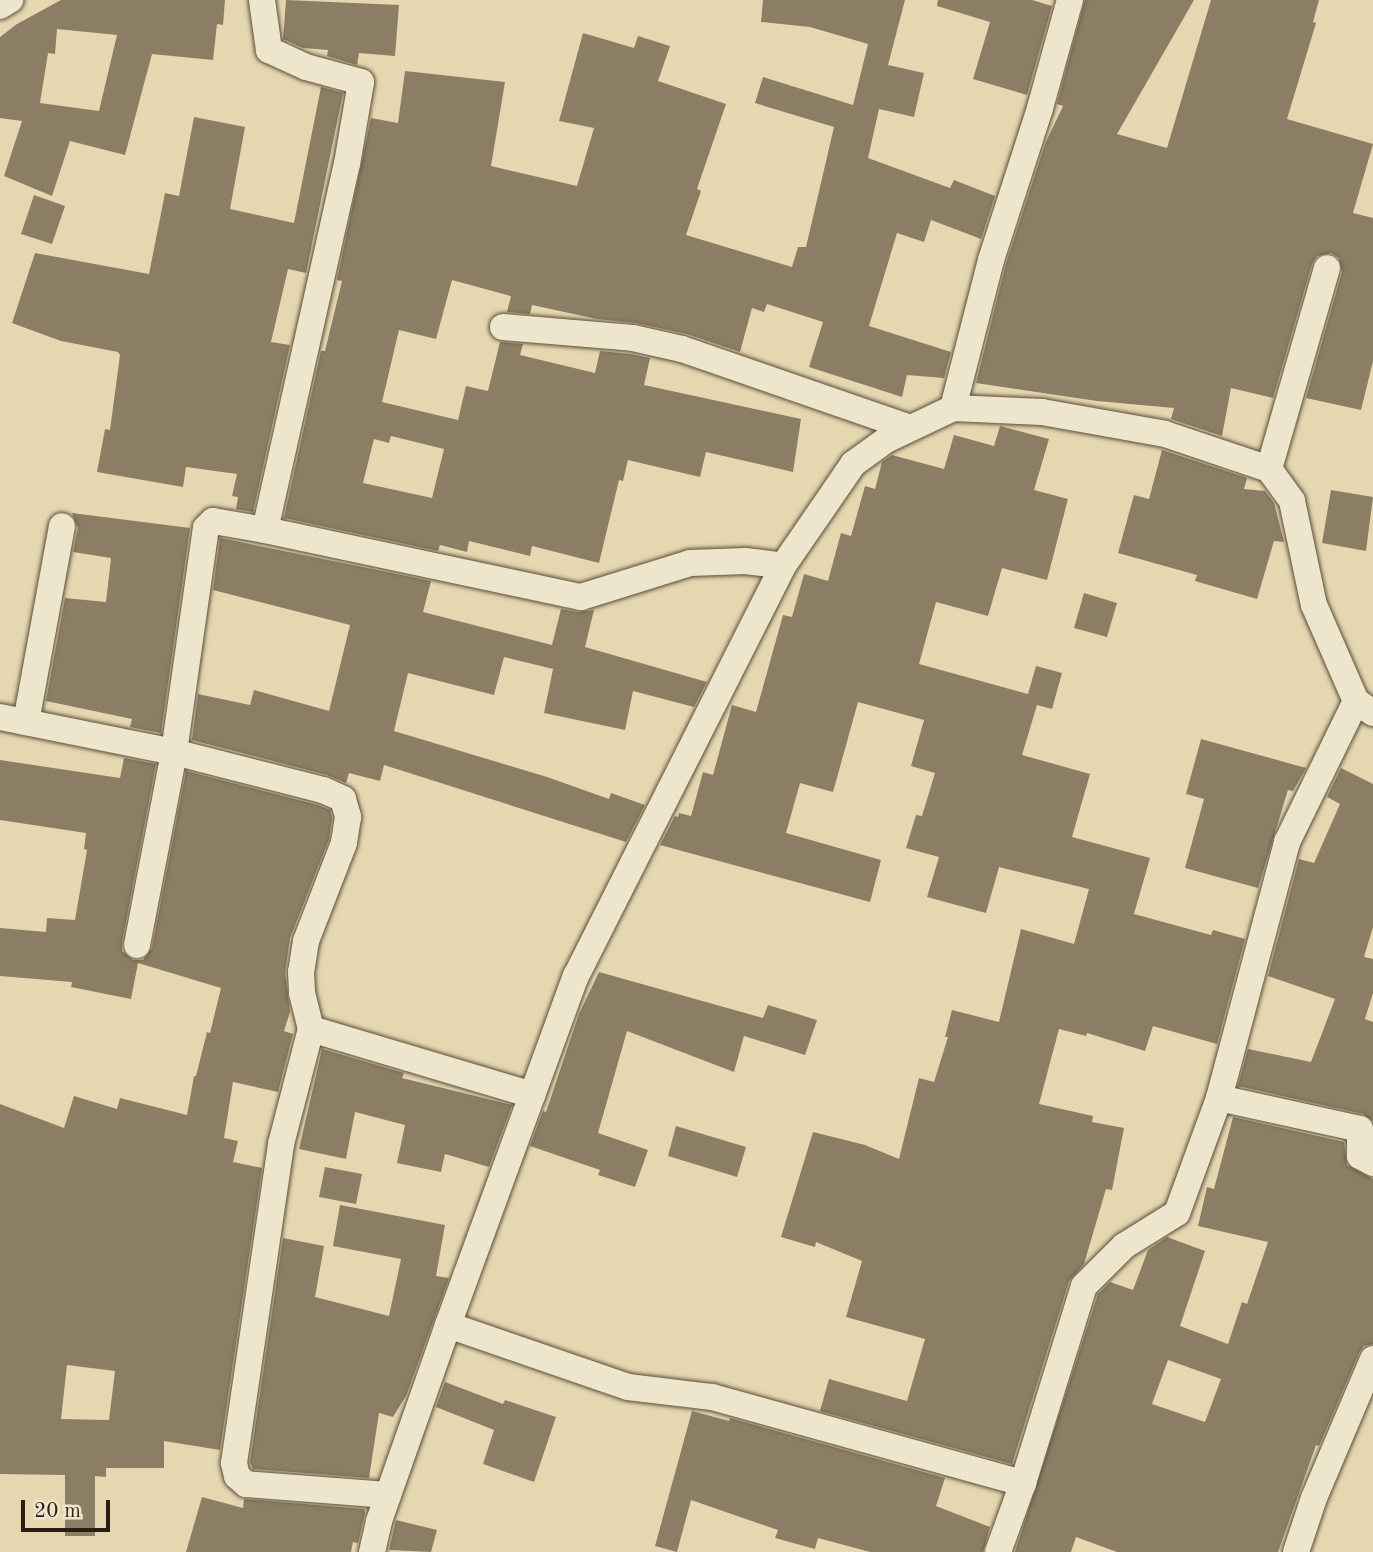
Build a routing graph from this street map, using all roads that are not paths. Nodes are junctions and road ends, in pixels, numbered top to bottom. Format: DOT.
graph roads {
  1 [pos="10,0"];
  2 [pos="262,0"];
  3 [pos="1070,0"];
  4 [pos="0,6"];
  5 [pos="1327,268"];
  6 [pos="503,327"];
  7 [pos="953,408"];
  8 [pos="910,428"];
  9 [pos="1269,469"];
  10 [pos="62,526"];
  11 [pos="265,530"];
  12 [pos="783,566"];
  13 [pos="1365,707"];
  14 [pos="0,717"];
  15 [pos="26,722"];
  16 [pos="174,752"];
  17 [pos="137,945"];
  18 [pos="311,1029"];
  19 [pos="532,1095"];
  20 [pos="1219,1098"];
  21 [pos="1373,1163"];
  22 [pos="448,1325"];
  23 [pos="1373,1359"];
  24 [pos="1023,1483"];
  25 [pos="388,1495"];
  26 [pos="372,1552"];
  27 [pos="998,1552"];
  28 [pos="1296,1552"];
  1 -- 4 [label="street"];
  2 -- 11 [label="street"];
  3 -- 7 [label="street"];
  5 -- 9 [label="street"];
  6 -- 8 [label="street"];
  7 -- 8 [label="street"];
  7 -- 9 [label="street"];
  8 -- 12 [label="street"];
  9 -- 13 [label="street"];
  10 -- 15 [label="street"];
  11 -- 12 [label="street"];
  11 -- 16 [label="street"];
  12 -- 19 [label="street"];
  13 -- 20 [label="street"];
  14 -- 15 [label="street"];
  15 -- 16 [label="street"];
  16 -- 17 [label="street"];
  16 -- 18 [label="street"];
  18 -- 19 [label="street"];
  18 -- 25 [label="street"];
  19 -- 22 [label="street"];
  20 -- 21 [label="street"];
  20 -- 24 [label="street"];
  22 -- 24 [label="street"];
  22 -- 25 [label="street"];
  23 -- 28 [label="street"];
  24 -- 27 [label="street"];
  25 -- 26 [label="street"];
}
